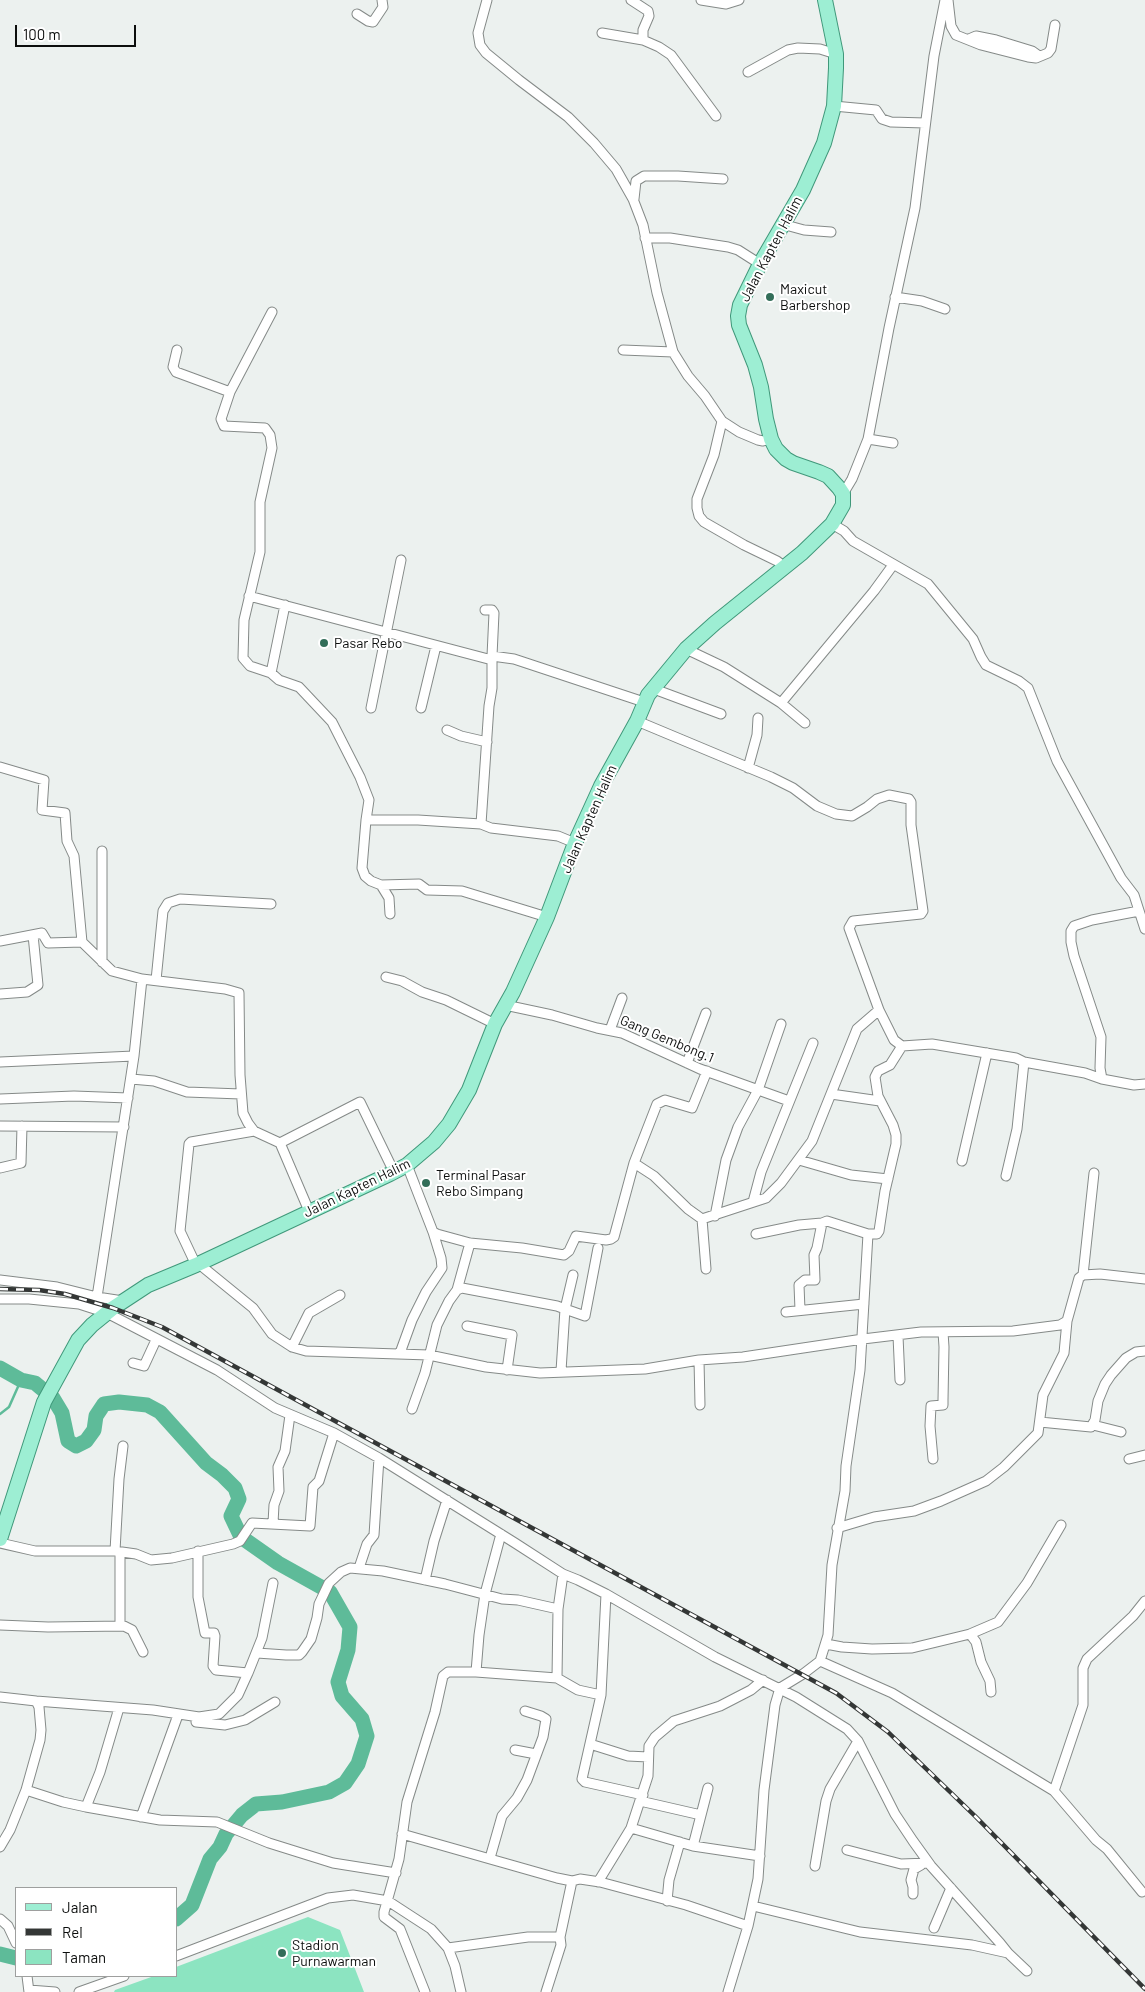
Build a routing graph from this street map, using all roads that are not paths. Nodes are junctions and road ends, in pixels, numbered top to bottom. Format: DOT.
graph roads {
  1 [pos="382,0"];
  2 [pos="487,0"];
  3 [pos="632,0"];
  4 [pos="702,0"];
  5 [pos="739,0"];
  6 [pos="825,0"];
  7 [pos="947,0"];
  8 [pos="357,14"];
  9 [pos="1054,25"];
  10 [pos="602,33"];
  11 [pos="643,40"];
  12 [pos="836,54"];
  13 [pos="748,72"];
  14 [pos="834,106"];
  15 [pos="716,116"];
  16 [pos="925,123"];
  17 [pos="723,179"];
  18 [pos="634,199"];
  19 [pos="782,224"];
  20 [pos="831,232"];
  21 [pos="645,238"];
  22 [pos="760,264"];
  23 [pos="895,297"];
  24 [pos="945,309"];
  25 [pos="272,312"];
  26 [pos="177,350"];
  27 [pos="623,350"];
  28 [pos="673,352"];
  29 [pos="230,392"];
  30 [pos="722,421"];
  31 [pos="771,439"];
  32 [pos="868,439"];
  33 [pos="893,443"];
  34 [pos="843,494"];
  35 [pos="832,524"];
  36 [pos="401,560"];
  37 [pos="893,564"];
  38 [pos="785,567"];
  39 [pos="249,596"];
  40 [pos="285,605"];
  41 [pos="485,610"];
  42 [pos="386,632"];
  43 [pos="436,646"];
  44 [pos="686,650"];
  45 [pos="492,658"];
  46 [pos="271,673"];
  47 [pos="654,689"];
  48 [pos="644,702"];
  49 [pos="781,703"];
  50 [pos="370,708"];
  51 [pos="421,708"];
  52 [pos="720,714"];
  53 [pos="758,718"];
  54 [pos="637,721"];
  55 [pos="805,723"];
  56 [pos="447,730"];
  57 [pos="487,742"];
  58 [pos="0,767"];
  59 [pos="748,768"];
  60 [pos="366,820"];
  61 [pos="481,824"];
  62 [pos="575,843"];
  63 [pos="102,851"];
  64 [pos="381,885"];
  65 [pos="270,904"];
  66 [pos="1140,911"];
  67 [pos="390,914"];
  68 [pos="547,917"];
  69 [pos="1145,929"];
  70 [pos="33,935"];
  71 [pos="0,941"];
  72 [pos="82,942"];
  73 [pos="102,962"];
  74 [pos="386,977"];
  75 [pos="142,979"];
  76 [pos="156,980"];
  77 [pos="0,994"];
  78 [pos="622,998"];
  79 [pos="505,1005"];
  80 [pos="879,1010"];
  81 [pos="706,1013"];
  82 [pos="495,1024"];
  83 [pos="781,1024"];
  84 [pos="610,1030"];
  85 [pos="813,1043"];
  86 [pos="902,1046"];
  87 [pos="987,1053"];
  88 [pos="134,1056"];
  89 [pos="0,1062"];
  90 [pos="1024,1062"];
  91 [pos="687,1063"];
  92 [pos="708,1071"];
  93 [pos="1102,1078"];
  94 [pos="131,1079"];
  95 [pos="1145,1084"];
  96 [pos="758,1090"];
  97 [pos="241,1094"];
  98 [pos="831,1094"];
  99 [pos="128,1098"];
  100 [pos="0,1099"];
  101 [pos="789,1101"];
  102 [pos="880,1101"];
  103 [pos="0,1126"];
  104 [pos="22,1126"];
  105 [pos="124,1127"];
  106 [pos="254,1130"];
  107 [pos="280,1143"];
  108 [pos="799,1160"];
  109 [pos="962,1161"];
  110 [pos="634,1163"];
  111 [pos="407,1165"];
  112 [pos="0,1168"];
  113 [pos="394,1172"];
  114 [pos="1094,1173"];
  115 [pos="1006,1176"];
  116 [pos="888,1179"];
  117 [pos="753,1202"];
  118 [pos="309,1212"];
  119 [pos="715,1216"];
  120 [pos="702,1219"];
  121 [pos="822,1223"];
  122 [pos="433,1232"];
  123 [pos="756,1234"];
  124 [pos="868,1234"];
  125 [pos="470,1243"];
  126 [pos="598,1248"];
  127 [pos="197,1264"];
  128 [pos="706,1269"];
  129 [pos="1145,1271"];
  130 [pos="1083,1274"];
  131 [pos="572,1275"];
  132 [pos="1145,1279"];
  133 [pos="0,1280"];
  134 [pos="457,1290"];
  135 [pos="340,1295"];
  136 [pos="97,1297"];
  137 [pos="0,1299"];
  138 [pos="124,1301"];
  139 [pos="864,1304"];
  140 [pos="565,1309"];
  141 [pos="800,1310"];
  142 [pos="786,1312"];
  143 [pos="107,1313"];
  144 [pos="1067,1321"];
  145 [pos="467,1326"];
  146 [pos="943,1332"];
  147 [pos="898,1336"];
  148 [pos="863,1339"];
  149 [pos="156,1340"];
  150 [pos="292,1347"];
  151 [pos="1145,1351"];
  152 [pos="400,1353"];
  153 [pos="429,1356"];
  154 [pos="699,1360"];
  155 [pos="134,1363"];
  156 [pos="507,1370"];
  157 [pos="560,1372"];
  158 [pos="900,1380"];
  159 [pos="700,1405"];
  160 [pos="412,1409"];
  161 [pos="290,1415"];
  162 [pos="1040,1422"];
  163 [pos="1093,1425"];
  164 [pos="1121,1432"];
  165 [pos="334,1433"];
  166 [pos="124,1446"];
  167 [pos="1145,1455"];
  168 [pos="379,1458"];
  169 [pos="933,1459"];
  170 [pos="1130,1459"];
  171 [pos="447,1500"];
  172 [pos="273,1523"];
  173 [pos="1061,1525"];
  174 [pos="837,1528"];
  175 [pos="501,1534"];
  176 [pos="0,1539"];
  177 [pos="0,1543"];
  178 [pos="198,1551"];
  179 [pos="118,1552"];
  180 [pos="359,1568"];
  181 [pos="563,1574"];
  182 [pos="425,1580"];
  183 [pos="273,1583"];
  184 [pos="485,1594"];
  185 [pos="606,1594"];
  186 [pos="1145,1601"];
  187 [pos="558,1609"];
  188 [pos="0,1625"];
  189 [pos="120,1626"];
  190 [pos="970,1634"];
  191 [pos="826,1644"];
  192 [pos="143,1652"];
  193 [pos="257,1653"];
  194 [pos="820,1661"];
  195 [pos="476,1672"];
  196 [pos="248,1673"];
  197 [pos="557,1678"];
  198 [pos="763,1680"];
  199 [pos="780,1688"];
  200 [pos="991,1692"];
  201 [pos="601,1695"];
  202 [pos="0,1697"];
  203 [pos="36,1701"];
  204 [pos="275,1702"];
  205 [pos="119,1708"];
  206 [pos="525,1711"];
  207 [pos="177,1717"];
  208 [pos="858,1741"];
  209 [pos="590,1744"];
  210 [pos="515,1750"];
  211 [pos="536,1754"];
  212 [pos="648,1757"];
  213 [pos="708,1788"];
  214 [pos="26,1790"];
  215 [pos="1054,1791"];
  216 [pos="642,1798"];
  217 [pos="86,1807"];
  218 [pos="701,1816"];
  219 [pos="141,1817"];
  220 [pos="631,1828"];
  221 [pos="402,1834"];
  222 [pos="680,1842"];
  223 [pos="693,1846"];
  224 [pos="0,1847"];
  225 [pos="847,1850"];
  226 [pos="760,1856"];
  227 [pos="490,1858"];
  228 [pos="926,1864"];
  229 [pos="815,1866"];
  230 [pos="396,1873"];
  231 [pos="572,1881"];
  232 [pos="598,1882"];
  233 [pos="951,1888"];
  234 [pos="1142,1892"];
  235 [pos="913,1894"];
  236 [pos="388,1901"];
  237 [pos="666,1901"];
  238 [pos="753,1906"];
  239 [pos="0,1919"];
  240 [pos="748,1926"];
  241 [pos="934,1928"];
  242 [pos="560,1937"];
  243 [pos="15,1940"];
  244 [pos="448,1948"];
  245 [pos="1008,1953"];
  246 [pos="178,1955"];
  247 [pos="1028,1971"];
  248 [pos="27,1977"];
  249 [pos="121,1977"];
  250 [pos="29,1991"];
  251 [pos="55,1992"];
  252 [pos="79,1992"];
  253 [pos="425,1992"];
  254 [pos="461,1992"];
  255 [pos="546,1992"];
  256 [pos="728,1992"];
  1 -- 8 [label="street"];
  2 -- 18 [label="street"];
  3 -- 11 [label="street"];
  4 -- 5 [label="street"];
  6 -- 12 [label="main road, Jalan Kapten Halim"];
  7 -- 9 [label="street"];
  7 -- 16 [label="street"];
  10 -- 11 [label="street"];
  11 -- 15 [label="street"];
  12 -- 13 [label="street"];
  12 -- 14 [label="main road, Jalan Kapten Halim"];
  14 -- 16 [label="street"];
  14 -- 19 [label="main road, Jalan Kapten Halim"];
  16 -- 23 [label="street"];
  17 -- 18 [label="street"];
  18 -- 21 [label="street"];
  19 -- 20 [label="street"];
  19 -- 22 [label="main road, Jalan Kapten Halim"];
  21 -- 22 [label="street"];
  21 -- 28 [label="street"];
  22 -- 31 [label="main road, Jalan Kapten Halim"];
  23 -- 24 [label="street"];
  23 -- 32 [label="street"];
  25 -- 29 [label="street"];
  26 -- 29 [label="street"];
  27 -- 28 [label="street"];
  28 -- 30 [label="street"];
  29 -- 39 [label="street"];
  30 -- 31 [label="street"];
  30 -- 38 [label="street"];
  31 -- 34 [label="main road, Jalan Kapten Halim"];
  32 -- 33 [label="street"];
  32 -- 34 [label="street"];
  34 -- 35 [label="main road, Jalan Kapten Halim"];
  35 -- 37 [label="street"];
  35 -- 38 [label="main road, Jalan Kapten Halim"];
  36 -- 42 [label="street"];
  37 -- 49 [label="street"];
  37 -- 66 [label="street"];
  38 -- 44 [label="main road, Jalan Kapten Halim"];
  39 -- 40 [label="street"];
  39 -- 46 [label="street"];
  40 -- 42 [label="street"];
  40 -- 46 [label="street"];
  41 -- 45 [label="street"];
  42 -- 43 [label="street"];
  42 -- 50 [label="street"];
  43 -- 45 [label="street"];
  43 -- 51 [label="street"];
  44 -- 47 [label="main road, Jalan Kapten Halim"];
  44 -- 49 [label="street"];
  45 -- 48 [label="street"];
  45 -- 57 [label="street"];
  46 -- 60 [label="street"];
  47 -- 48 [label="main road, Jalan Kapten Halim"];
  47 -- 52 [label="street"];
  48 -- 54 [label="main road, Jalan Kapten Halim"];
  49 -- 55 [label="street"];
  53 -- 59 [label="street"];
  54 -- 59 [label="street"];
  54 -- 62 [label="main road, Jalan Kapten Halim"];
  56 -- 57 [label="street"];
  57 -- 61 [label="street"];
  58 -- 72 [label="street"];
  59 -- 80 [label="street"];
  60 -- 61 [label="street"];
  60 -- 64 [label="street"];
  61 -- 62 [label="street"];
  62 -- 68 [label="main road, Jalan Kapten Halim"];
  63 -- 73 [label="street"];
  64 -- 67 [label="street"];
  64 -- 68 [label="street"];
  65 -- 76 [label="street"];
  66 -- 69 [label="street"];
  66 -- 93 [label="street"];
  68 -- 79 [label="main road, Jalan Kapten Halim"];
  70 -- 71 [label="street"];
  70 -- 72 [label="street"];
  70 -- 77 [label="street"];
  72 -- 73 [label="street"];
  73 -- 75 [label="street"];
  74 -- 82 [label="street"];
  75 -- 76 [label="street"];
  75 -- 88 [label="street"];
  76 -- 97 [label="street"];
  78 -- 84 [label="street"];
  79 -- 82 [label="main road, Jalan Kapten Halim"];
  79 -- 84 [label="street, Gang Gembong.1"];
  80 -- 86 [label="street"];
  80 -- 98 [label="street"];
  81 -- 91 [label="street"];
  82 -- 111 [label="main road, Jalan Kapten Halim"];
  83 -- 96 [label="street"];
  84 -- 91 [label="street, Gang Gembong.1"];
  85 -- 101 [label="street"];
  86 -- 87 [label="street"];
  86 -- 102 [label="street"];
  87 -- 90 [label="street"];
  87 -- 109 [label="street"];
  88 -- 89 [label="street"];
  88 -- 94 [label="street"];
  90 -- 93 [label="street"];
  90 -- 115 [label="street"];
  91 -- 92 [label="street, Gang Gembong.1"];
  92 -- 96 [label="street, Gang Gembong.1"];
  92 -- 110 [label="street"];
  93 -- 95 [label="street"];
  94 -- 97 [label="street"];
  94 -- 99 [label="street"];
  96 -- 101 [label="street, Gang Gembong.1"];
  96 -- 119 [label="street"];
  97 -- 106 [label="street"];
  98 -- 102 [label="street"];
  98 -- 108 [label="street"];
  99 -- 100 [label="street"];
  99 -- 105 [label="street"];
  101 -- 117 [label="street"];
  102 -- 116 [label="street"];
  103 -- 104 [label="street"];
  104 -- 105 [label="street"];
  104 -- 112 [label="street"];
  105 -- 136 [label="street"];
  106 -- 107 [label="street"];
  106 -- 127 [label="street"];
  107 -- 113 [label="street"];
  107 -- 118 [label="street"];
  108 -- 116 [label="street"];
  108 -- 117 [label="street"];
  110 -- 120 [label="street"];
  110 -- 125 [label="street"];
  111 -- 113 [label="main road, Jalan Kapten Halim"];
  111 -- 122 [label="street"];
  113 -- 118 [label="main road, Jalan Kapten Halim"];
  114 -- 130 [label="street"];
  116 -- 124 [label="street"];
  117 -- 119 [label="street"];
  118 -- 127 [label="main road, Jalan Kapten Halim"];
  119 -- 120 [label="street"];
  120 -- 128 [label="street"];
  121 -- 123 [label="street"];
  121 -- 124 [label="street"];
  121 -- 141 [label="street"];
  122 -- 125 [label="street"];
  122 -- 152 [label="street"];
  124 -- 139 [label="street"];
  125 -- 134 [label="street"];
  126 -- 140 [label="street"];
  127 -- 138 [label="main road, Jalan Kapten Halim"];
  127 -- 150 [label="street"];
  129 -- 132 [label="street"];
  130 -- 132 [label="street"];
  130 -- 144 [label="street"];
  131 -- 140 [label="street"];
  133 -- 136 [label="street"];
  134 -- 140 [label="street"];
  134 -- 153 [label="street"];
  135 -- 150 [label="street"];
  136 -- 138 [label="street"];
  137 -- 143 [label="street"];
  138 -- 143 [label="main road, Jalan Kapten Halim"];
  139 -- 141 [label="street"];
  139 -- 148 [label="street"];
  140 -- 157 [label="street"];
  141 -- 142 [label="street"];
  143 -- 149 [label="street"];
  143 -- 176 [label="main road, Jalan Kapten Halim"];
  144 -- 146 [label="street"];
  144 -- 162 [label="street"];
  145 -- 156 [label="street"];
  146 -- 147 [label="street"];
  146 -- 169 [label="street"];
  147 -- 148 [label="street"];
  147 -- 158 [label="street"];
  148 -- 154 [label="street"];
  148 -- 174 [label="street"];
  149 -- 155 [label="street"];
  149 -- 161 [label="street"];
  150 -- 152 [label="street"];
  151 -- 163 [label="street"];
  152 -- 153 [label="street"];
  153 -- 156 [label="street"];
  153 -- 160 [label="street"];
  154 -- 157 [label="street"];
  154 -- 159 [label="street"];
  156 -- 157 [label="street"];
  161 -- 165 [label="street"];
  161 -- 172 [label="street"];
  162 -- 163 [label="street"];
  162 -- 174 [label="street"];
  163 -- 164 [label="street"];
  165 -- 168 [label="street"];
  165 -- 172 [label="street"];
  166 -- 179 [label="street"];
  167 -- 170 [label="street"];
  168 -- 171 [label="street"];
  168 -- 180 [label="street"];
  171 -- 175 [label="street"];
  171 -- 182 [label="street"];
  172 -- 178 [label="street"];
  173 -- 190 [label="street"];
  174 -- 191 [label="street"];
  175 -- 181 [label="street"];
  175 -- 184 [label="street"];
  177 -- 179 [label="street"];
  178 -- 179 [label="street"];
  178 -- 196 [label="street"];
  179 -- 189 [label="street"];
  180 -- 182 [label="street"];
  180 -- 193 [label="street"];
  181 -- 185 [label="street"];
  181 -- 187 [label="street"];
  182 -- 184 [label="street"];
  183 -- 193 [label="street"];
  184 -- 187 [label="street"];
  184 -- 195 [label="street"];
  185 -- 198 [label="street"];
  185 -- 201 [label="street"];
  186 -- 215 [label="street"];
  187 -- 197 [label="street"];
  188 -- 189 [label="street"];
  189 -- 192 [label="street"];
  190 -- 191 [label="street"];
  190 -- 200 [label="street"];
  191 -- 194 [label="street"];
  193 -- 196 [label="street"];
  194 -- 199 [label="street"];
  194 -- 215 [label="street"];
  195 -- 197 [label="street"];
  195 -- 221 [label="street"];
  196 -- 207 [label="street"];
  197 -- 201 [label="street"];
  198 -- 199 [label="street"];
  198 -- 212 [label="street"];
  199 -- 208 [label="street"];
  199 -- 226 [label="street"];
  201 -- 209 [label="street"];
  202 -- 203 [label="street"];
  203 -- 205 [label="street"];
  203 -- 214 [label="street"];
  204 -- 207 [label="street"];
  205 -- 207 [label="street"];
  205 -- 217 [label="street"];
  206 -- 211 [label="street"];
  207 -- 219 [label="street"];
  208 -- 228 [label="street"];
  208 -- 229 [label="street"];
  209 -- 212 [label="street"];
  209 -- 216 [label="street"];
  210 -- 211 [label="street"];
  211 -- 227 [label="street"];
  212 -- 216 [label="street"];
  213 -- 218 [label="street"];
  214 -- 217 [label="street"];
  214 -- 224 [label="street"];
  215 -- 234 [label="street"];
  216 -- 218 [label="street"];
  216 -- 220 [label="street"];
  217 -- 219 [label="street"];
  218 -- 223 [label="street"];
  219 -- 230 [label="street"];
  220 -- 222 [label="street"];
  220 -- 232 [label="street"];
  221 -- 227 [label="street"];
  221 -- 230 [label="street"];
  222 -- 223 [label="street"];
  222 -- 237 [label="street"];
  223 -- 226 [label="street"];
  225 -- 228 [label="street"];
  226 -- 238 [label="street"];
  227 -- 231 [label="street"];
  228 -- 233 [label="street"];
  228 -- 235 [label="street"];
  230 -- 236 [label="street"];
  231 -- 232 [label="street"];
  231 -- 242 [label="street"];
  232 -- 237 [label="street"];
  233 -- 241 [label="street"];
  233 -- 245 [label="street"];
  236 -- 244 [label="street"];
  236 -- 246 [label="street"];
  236 -- 253 [label="street"];
  237 -- 240 [label="street"];
  238 -- 240 [label="street"];
  238 -- 245 [label="street"];
  239 -- 243 [label="street"];
  240 -- 256 [label="street"];
  242 -- 244 [label="street"];
  242 -- 255 [label="street"];
  244 -- 254 [label="street"];
  245 -- 247 [label="street"];
  248 -- 250 [label="street"];
  249 -- 252 [label="street"];
  250 -- 251 [label="street"];
}
